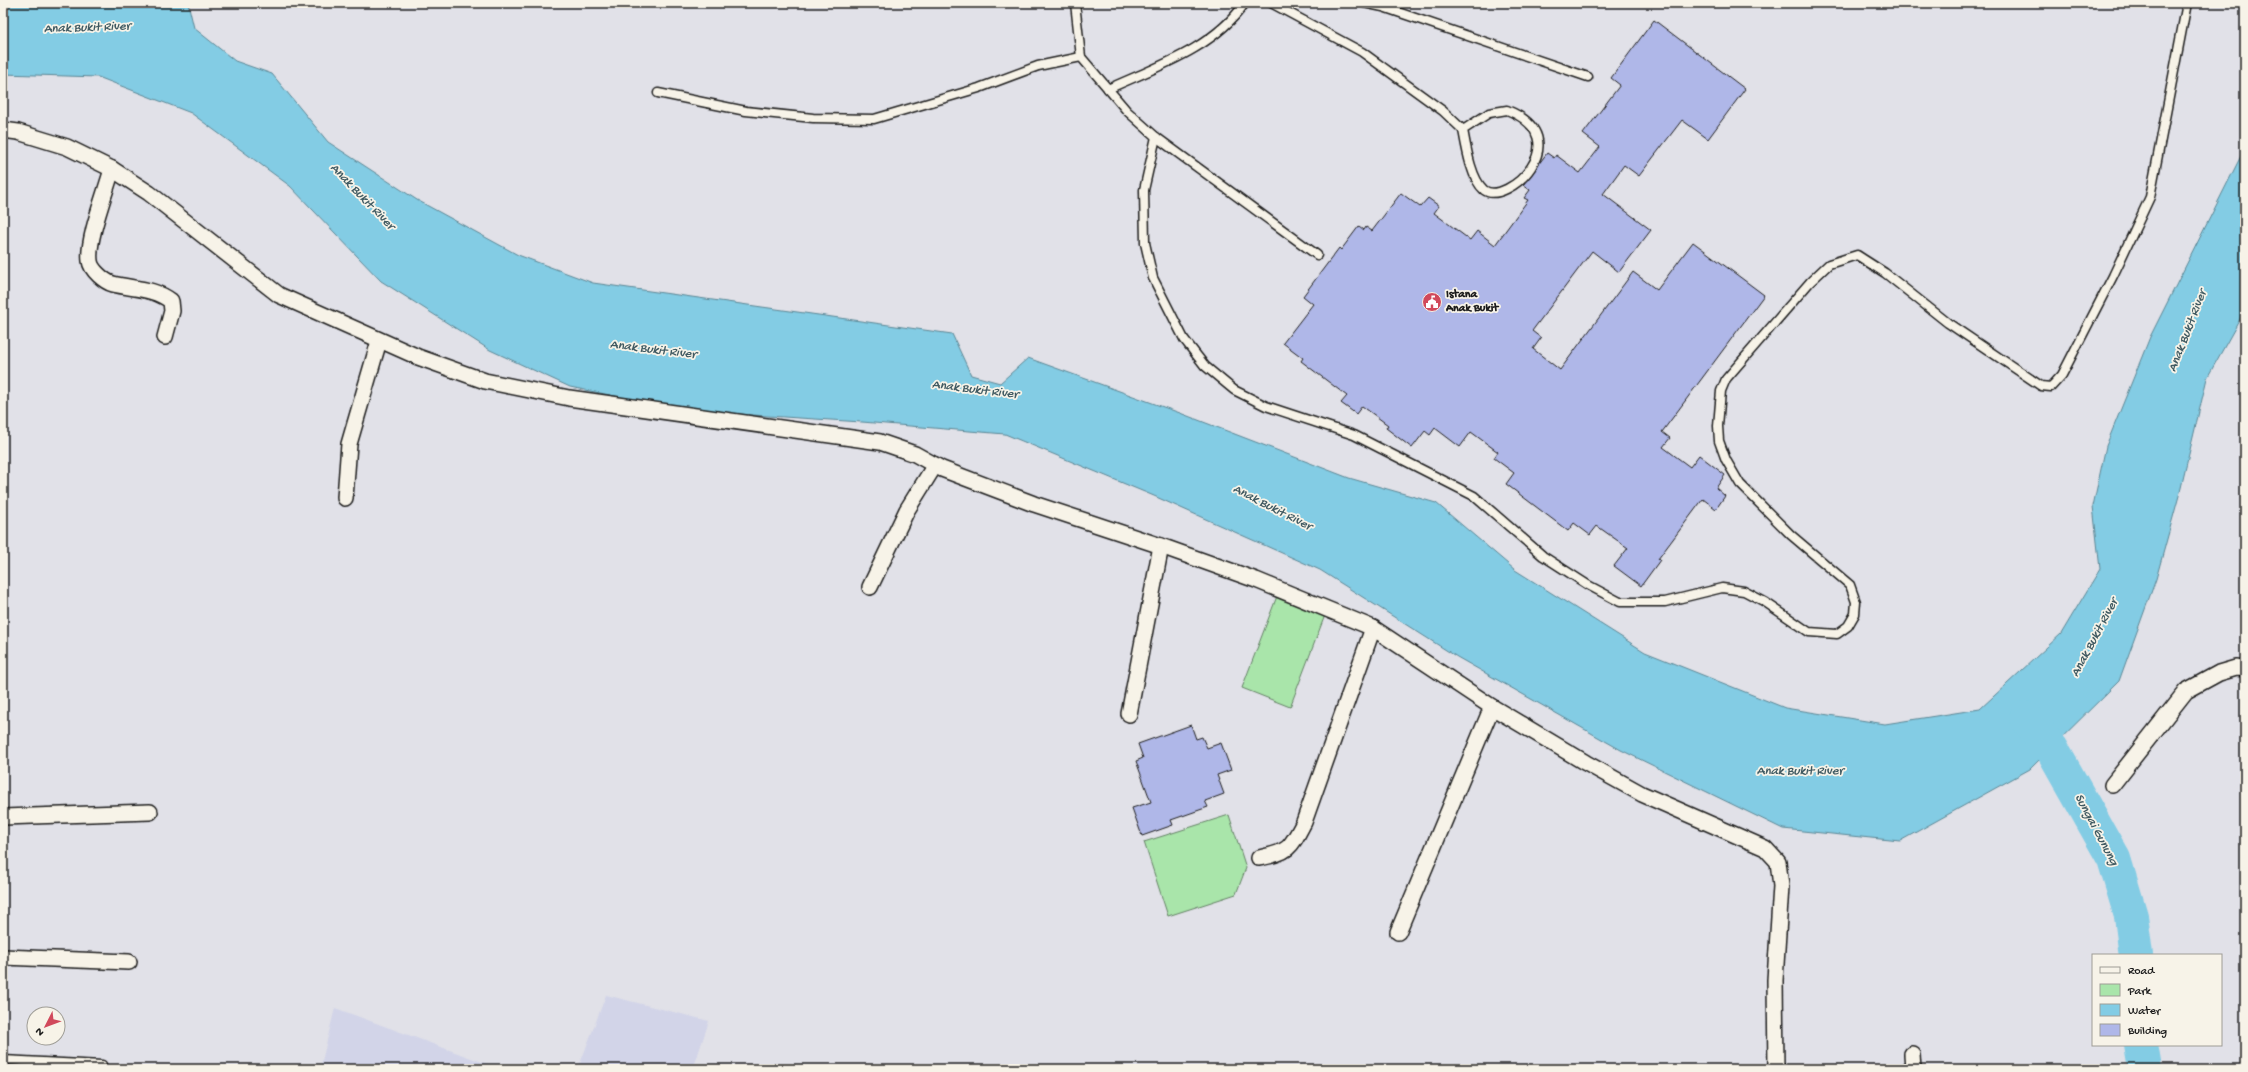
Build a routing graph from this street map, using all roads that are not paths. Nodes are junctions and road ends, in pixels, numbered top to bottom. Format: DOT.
graph roads {
  1 [pos="1075,3"];
  2 [pos="1245,3"];
  3 [pos="1271,3"];
  4 [pos="1364,3"];
  5 [pos="2187,3"];
  6 [pos="1081,57"];
  7 [pos="1588,77"];
  8 [pos="1108,89"];
  9 [pos="658,93"];
  10 [pos="3,130"];
  11 [pos="1463,130"];
  12 [pos="1156,137"];
  13 [pos="112,169"];
  14 [pos="1317,255"];
  15 [pos="165,337"];
  16 [pos="379,341"];
  17 [pos="935,465"];
  18 [pos="345,498"];
  19 [pos="1161,546"];
  20 [pos="870,587"];
  21 [pos="1373,628"];
  22 [pos="2245,669"];
  23 [pos="1492,707"];
  24 [pos="1129,714"];
  25 [pos="2112,785"];
  26 [pos="150,812"];
  27 [pos="3,817"];
  28 [pos="1259,858"];
  29 [pos="1398,932"];
  30 [pos="3,957"];
  31 [pos="129,962"];
  32 [pos="3,1060"];
  33 [pos="102,1065"];
  34 [pos="1776,1069"];
  1 -- 6 [label="lane"];
  2 -- 8 [label="lane"];
  3 -- 11 [label="lane"];
  4 -- 7 [label="lane"];
  5 -- 12 [label="lane"];
  6 -- 8 [label="lane"];
  6 -- 9 [label="lane"];
  8 -- 12 [label="lane"];
  10 -- 13 [label="street"];
  11 -- 11 [label="lane"];
  12 -- 14 [label="lane"];
  13 -- 15 [label="street"];
  13 -- 16 [label="street"];
  16 -- 17 [label="street"];
  16 -- 18 [label="street"];
  17 -- 19 [label="street"];
  17 -- 20 [label="street"];
  19 -- 21 [label="street"];
  19 -- 24 [label="street"];
  21 -- 23 [label="street"];
  21 -- 28 [label="street"];
  22 -- 25 [label="street"];
  23 -- 29 [label="street"];
  23 -- 34 [label="street"];
  26 -- 27 [label="street"];
  30 -- 31 [label="street"];
  32 -- 33 [label="lane"];
}
